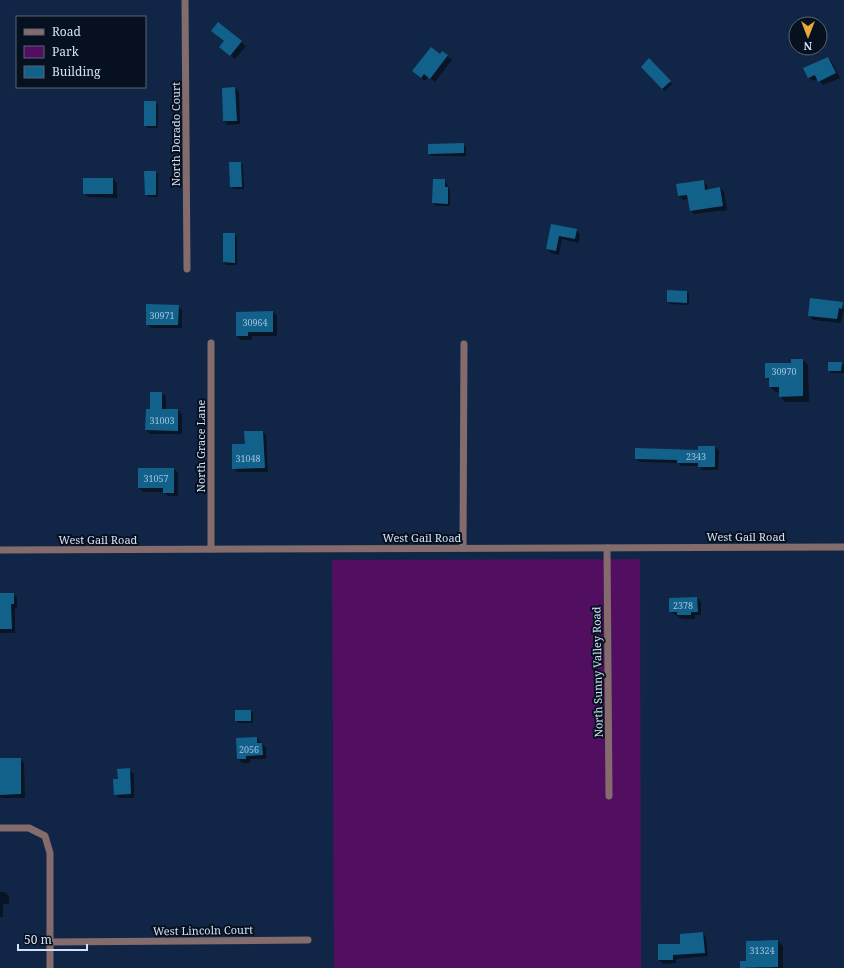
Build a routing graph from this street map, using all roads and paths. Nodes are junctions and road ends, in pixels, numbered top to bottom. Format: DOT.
graph roads {
  1 [pos="185,0"];
  2 [pos="187,269"];
  3 [pos="211,343"];
  4 [pos="464,344"];
  5 [pos="844,547"];
  6 [pos="463,548"];
  7 [pos="607,548"];
  8 [pos="211,549"];
  9 [pos="0,550"];
  10 [pos="609,796"];
  11 [pos="0,828"];
  12 [pos="308,940"];
  13 [pos="50,942"];
  14 [pos="50,968"];
  1 -- 2 [label="street, North Dorado Court"];
  3 -- 8 [label="street, North Grace Lane"];
  4 -- 6 [label="street"];
  5 -- 7 [label="street, West Gail Road"];
  6 -- 7 [label="street, West Gail Road"];
  6 -- 8 [label="street, West Gail Road"];
  7 -- 10 [label="street, North Sunny Valley Road"];
  8 -- 9 [label="street, West Gail Road"];
  11 -- 13 [label="street"];
  12 -- 13 [label="street, West Lincoln Court"];
  13 -- 14 [label="street"];
}
